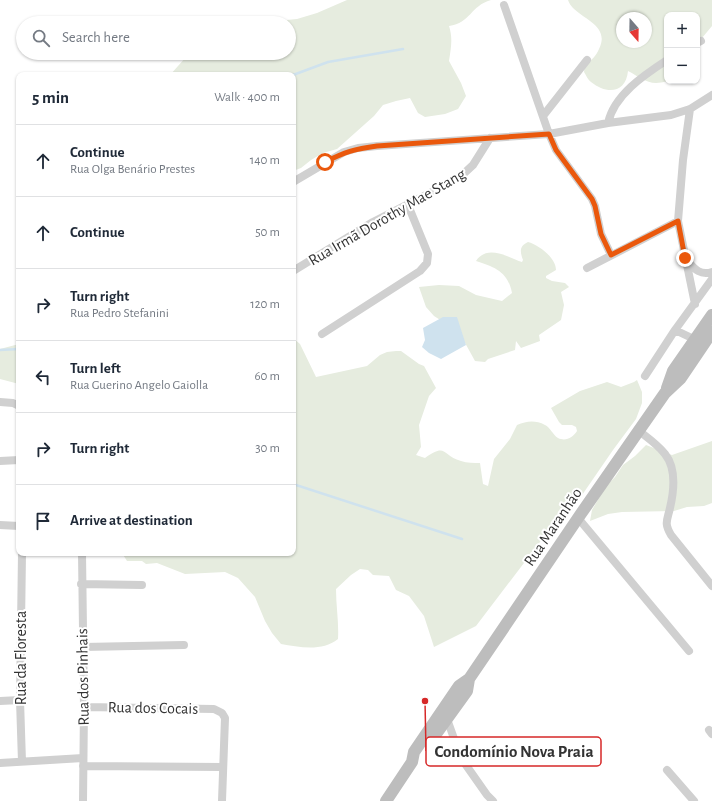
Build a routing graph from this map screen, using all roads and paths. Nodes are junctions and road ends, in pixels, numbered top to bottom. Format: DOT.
graph roads {
  1 [pos="504,5"];
  2 [pos="587,60"];
  3 [pos="664,62"];
  4 [pos="712,95"];
  5 [pos="690,109"];
  6 [pos="543,116"];
  7 [pos="608,123"];
  8 [pos="549,134"];
  9 [pos="490,138"];
  10 [pos="296,180"];
  11 [pos="408,205"];
  12 [pos="678,221"];
  13 [pos="611,255"];
  14 [pos="685,258"];
  15 [pos="587,268"];
  16 [pos="296,269"];
  17 [pos="712,272"];
  18 [pos="712,279"];
  19 [pos="695,304"];
  20 [pos="712,315"];
  21 [pos="675,330"];
  22 [pos="712,332"];
  23 [pos="322,334"];
  24 [pos="699,342"];
  25 [pos="645,376"];
  26 [pos="0,402"];
  27 [pos="16,404"];
  28 [pos="639,431"];
  29 [pos="16,460"];
  30 [pos="0,461"];
  31 [pos="578,518"];
  32 [pos="0,525"];
  33 [pos="16,526"];
  34 [pos="22,556"];
  35 [pos="82,556"];
  36 [pos="81,584"];
  37 [pos="142,585"];
  38 [pos="712,586"];
  39 [pos="184,645"];
  40 [pos="83,647"];
  41 [pos="689,651"];
  42 [pos="20,700"];
  43 [pos="0,701"];
  44 [pos="84,707"];
  45 [pos="442,721"];
  46 [pos="22,762"];
  47 [pos="83,762"];
  48 [pos="0,763"];
  49 [pos="222,767"];
  50 [pos="668,770"];
  51 [pos="83,801"];
  52 [pos="222,801"];
  53 [pos="386,801"];
  54 [pos="493,801"];
  55 [pos="694,801"];
  1 -- 6 [label="street"];
  2 -- 6 [label="street"];
  3 -- 7 [label="street"];
  4 -- 5 [label="street"];
  5 -- 7 [label="street"];
  5 -- 12 [label="street"];
  6 -- 8 [label="street"];
  7 -- 8 [label="street"];
  8 -- 9 [label="street"];
  8 -- 13 [label="street"];
  9 -- 10 [label="street"];
  9 -- 11 [label="street, Rua Irmã Dorothy Mae Stang"];
  11 -- 16 [label="street, Rua Irmã Dorothy Mae Stang"];
  11 -- 23 [label="street"];
  12 -- 13 [label="street"];
  12 -- 14 [label="street"];
  13 -- 15 [label="street"];
  14 -- 17 [label="street"];
  14 -- 19 [label="street"];
  18 -- 19 [label="street"];
  19 -- 21 [label="street"];
  20 -- 24 [label="street, Rua Maranhão"];
  21 -- 24 [label="street"];
  21 -- 25 [label="street"];
  22 -- 24 [label="street, Rua Maranhão"];
  24 -- 28 [label="street, Rua Maranhão"];
  26 -- 27 [label="street"];
  28 -- 31 [label="street, Rua Maranhão"];
  28 -- 38 [label="street"];
  29 -- 30 [label="street"];
  31 -- 41 [label="street"];
  31 -- 45 [label="street, Rua Maranhão"];
  32 -- 33 [label="street"];
  34 -- 42 [label="street, Rua da Floresta"];
  35 -- 36 [label="street, Rua dos Pinhais"];
  36 -- 37 [label="street"];
  36 -- 40 [label="street, Rua dos Pinhais"];
  39 -- 40 [label="street"];
  40 -- 44 [label="street, Rua dos Pinhais"];
  42 -- 43 [label="street"];
  42 -- 46 [label="street, Rua da Floresta"];
  44 -- 47 [label="street, Rua dos Pinhais"];
  44 -- 49 [label="street, Rua dos Cocais"];
  45 -- 53 [label="street, Rua Maranhão"];
  45 -- 54 [label="street"];
  46 -- 47 [label="street"];
  46 -- 48 [label="street"];
  47 -- 49 [label="street"];
  47 -- 51 [label="street, Rua dos Pinhais"];
  49 -- 52 [label="street"];
  50 -- 55 [label="street"];
}
